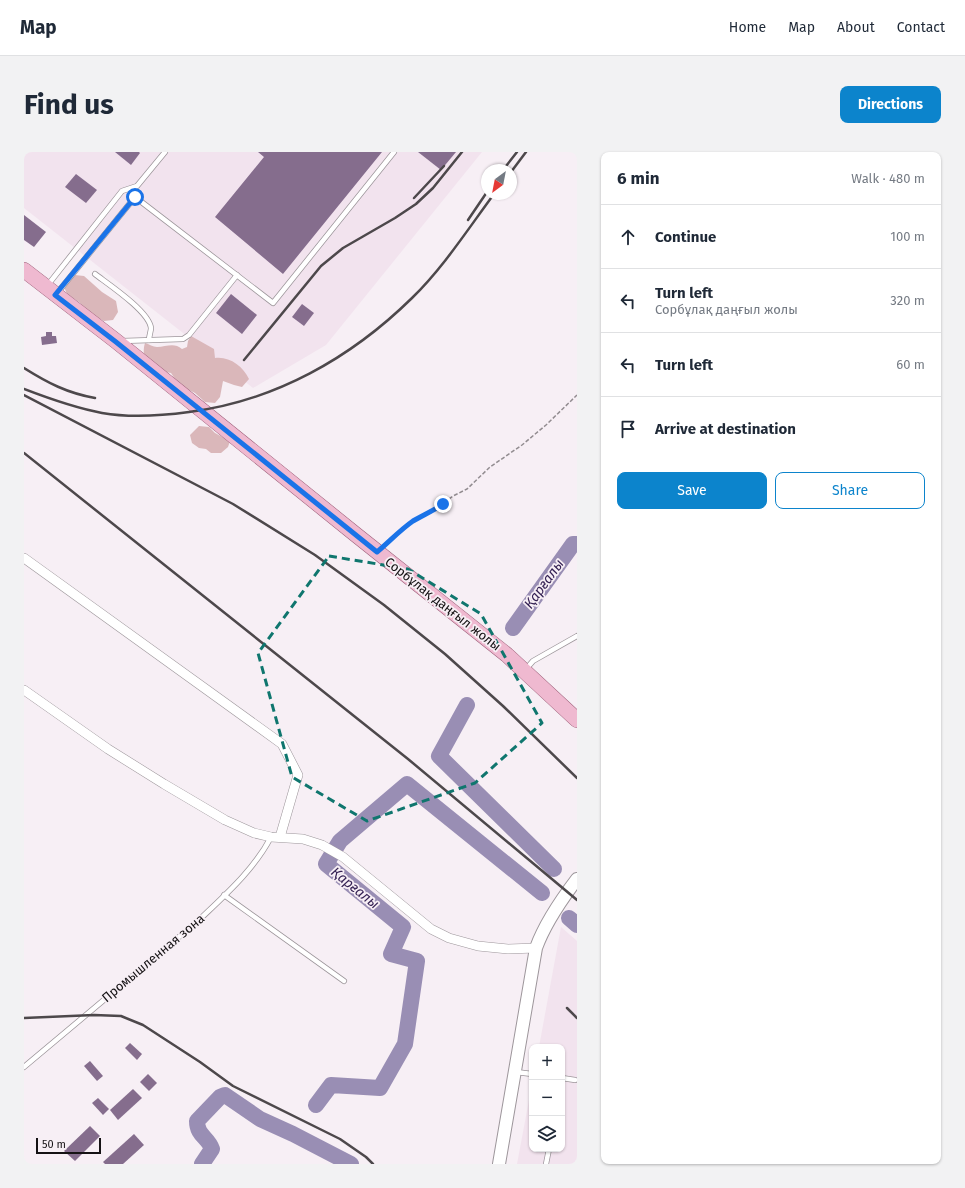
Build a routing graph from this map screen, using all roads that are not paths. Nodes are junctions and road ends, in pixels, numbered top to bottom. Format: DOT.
graph roads {
  1 [pos="165,152"];
  2 [pos="394,152"];
  3 [pos="137,186"];
  4 [pos="135,197"];
  5 [pos="24,270"];
  6 [pos="94,274"];
  7 [pos="236,275"];
  8 [pos="50,291"];
  9 [pos="149,340"];
  10 [pos="116,342"];
  11 [pos="24,558"];
  12 [pos="577,636"];
  13 [pos="524,671"];
  14 [pos="24,690"];
  15 [pos="577,720"];
  16 [pos="270,837"];
  17 [pos="280,838"];
  18 [pos="577,880"];
  19 [pos="224,895"];
  20 [pos="536,948"];
  21 [pos="344,981"];
  22 [pos="24,1067"];
  23 [pos="514,1071"];
  24 [pos="529,1074"];
  25 [pos="565,1080"];
  26 [pos="575,1080"];
  27 [pos="548,1152"];
  28 [pos="499,1164"];
  29 [pos="546,1164"];
  1 -- 3 [label="lane"];
  2 -- 7 [label="lane"];
  3 -- 4 [label="lane"];
  3 -- 8 [label="lane"];
  4 -- 7 [label="lane"];
  4 -- 8 [label="lane"];
  5 -- 8 [label="main road, Сорбұлақ даңғыл жолы"];
  6 -- 9 [label="lane"];
  7 -- 9 [label="lane"];
  8 -- 10 [label="main road, Сорбұлақ даңғыл жолы"];
  9 -- 10 [label="lane"];
  10 -- 13 [label="main road, Сорбұлақ даңғыл жолы"];
  11 -- 17 [label="street"];
  12 -- 13 [label="lane"];
  13 -- 15 [label="main road, Сорбұлақ даңғыл жолы"];
  14 -- 16 [label="street"];
  16 -- 17 [label="street"];
  16 -- 19 [label="lane, Промышленная зона"];
  17 -- 20 [label="street"];
  18 -- 20 [label="street"];
  19 -- 21 [label="lane"];
  19 -- 22 [label="lane, Промышленная зона"];
  20 -- 23 [label="street"];
  23 -- 24 [label="lane"];
  23 -- 28 [label="street"];
  25 -- 26 [label="lane"];
  27 -- 29 [label="lane"];
}
